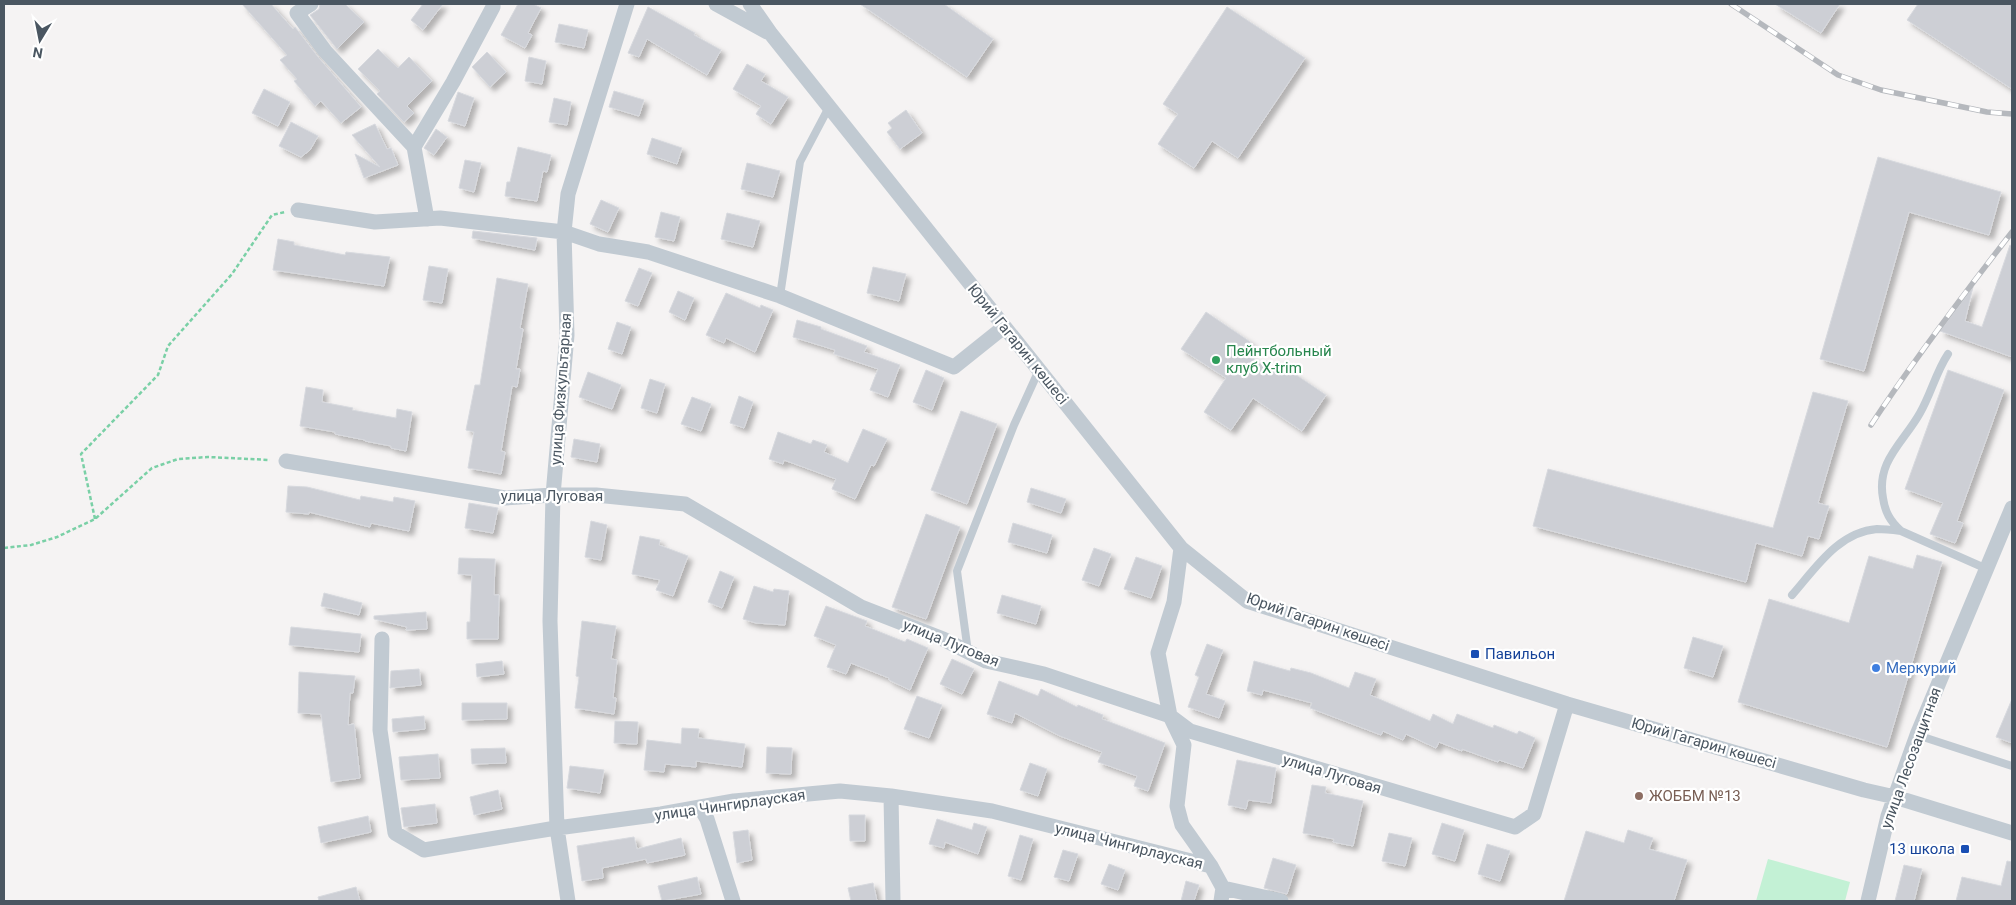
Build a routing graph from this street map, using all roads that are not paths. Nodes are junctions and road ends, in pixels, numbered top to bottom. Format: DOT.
graph roads {
  1 [pos="311,4"];
  2 [pos="493,4"];
  3 [pos="627,4"];
  4 [pos="716,4"];
  5 [pos="750,4"];
  6 [pos="771,34"];
  7 [pos="829,107"];
  8 [pos="414,147"];
  9 [pos="298,210"];
  10 [pos="427,219"];
  11 [pos="564,232"];
  12 [pos="780,296"];
  13 [pos="1004,327"];
  14 [pos="1948,354"];
  15 [pos="1039,370"];
  16 [pos="286,462"];
  17 [pos="554,494"];
  18 [pos="2012,508"];
  19 [pos="1900,531"];
  20 [pos="1181,548"];
  21 [pos="1987,569"];
  22 [pos="1792,595"];
  23 [pos="382,639"];
  24 [pos="968,652"];
  25 [pos="1567,704"];
  26 [pos="1170,716"];
  27 [pos="1917,735"];
  28 [pos="2012,766"];
  29 [pos="891,796"];
  30 [pos="1895,797"];
  31 [pos="700,807"];
  32 [pos="557,828"];
  33 [pos="2012,833"];
  34 [pos="1211,866"];
  35 [pos="1222,894"];
  36 [pos="568,901"];
  37 [pos="733,901"];
  38 [pos="893,901"];
  39 [pos="1281,901"];
  40 [pos="1868,901"];
  1 -- 8 [label="street"];
  2 -- 8 [label="street"];
  3 -- 11 [label="street, улица Физкультарная"];
  4 -- 6 [label="street, Юрий Гагарин көшесі"];
  5 -- 6 [label="street, Юрий Гагарин көшесі"];
  6 -- 7 [label="street, Юрий Гагарин көшесі"];
  7 -- 12 [label="lane"];
  7 -- 13 [label="street, Юрий Гагарин көшесі"];
  8 -- 10 [label="street"];
  9 -- 10 [label="street"];
  10 -- 11 [label="street"];
  11 -- 12 [label="street"];
  11 -- 17 [label="street, улица Физкультарная"];
  12 -- 13 [label="street"];
  13 -- 15 [label="street, Юрий Гагарин көшесі"];
  14 -- 19 [label="lane"];
  15 -- 20 [label="street, Юрий Гагарин көшесі"];
  15 -- 24 [label="lane"];
  16 -- 17 [label="street, улица Луговая"];
  17 -- 24 [label="street, улица Луговая"];
  17 -- 32 [label="street, улица Физкультарная"];
  18 -- 21 [label="street, улица Лесозащитная"];
  19 -- 21 [label="lane"];
  19 -- 22 [label="lane"];
  20 -- 25 [label="street, Юрий Гагарин көшесі"];
  20 -- 26 [label="street"];
  21 -- 27 [label="street, улица Лесозащитная"];
  23 -- 32 [label="street, улица Чингирлауская"];
  24 -- 26 [label="street, улица Луговая"];
  25 -- 26 [label="street, улица Луговая"];
  25 -- 30 [label="street, Юрий Гагарин көшесі"];
  26 -- 34 [label="street"];
  27 -- 28 [label="lane"];
  27 -- 30 [label="street, улица Лесозащитная"];
  29 -- 31 [label="street, улица Чингирлауская"];
  29 -- 34 [label="street, улица Чингирлауская"];
  29 -- 38 [label="street"];
  30 -- 33 [label="street, Юрий Гагарин көшесі"];
  30 -- 40 [label="street, улица Лесозащитная"];
  31 -- 32 [label="street, улица Чингирлауская"];
  31 -- 37 [label="street"];
  32 -- 36 [label="street, улица Физкультарная"];
  34 -- 35 [label="street"];
  35 -- 39 [label="street"];
}
